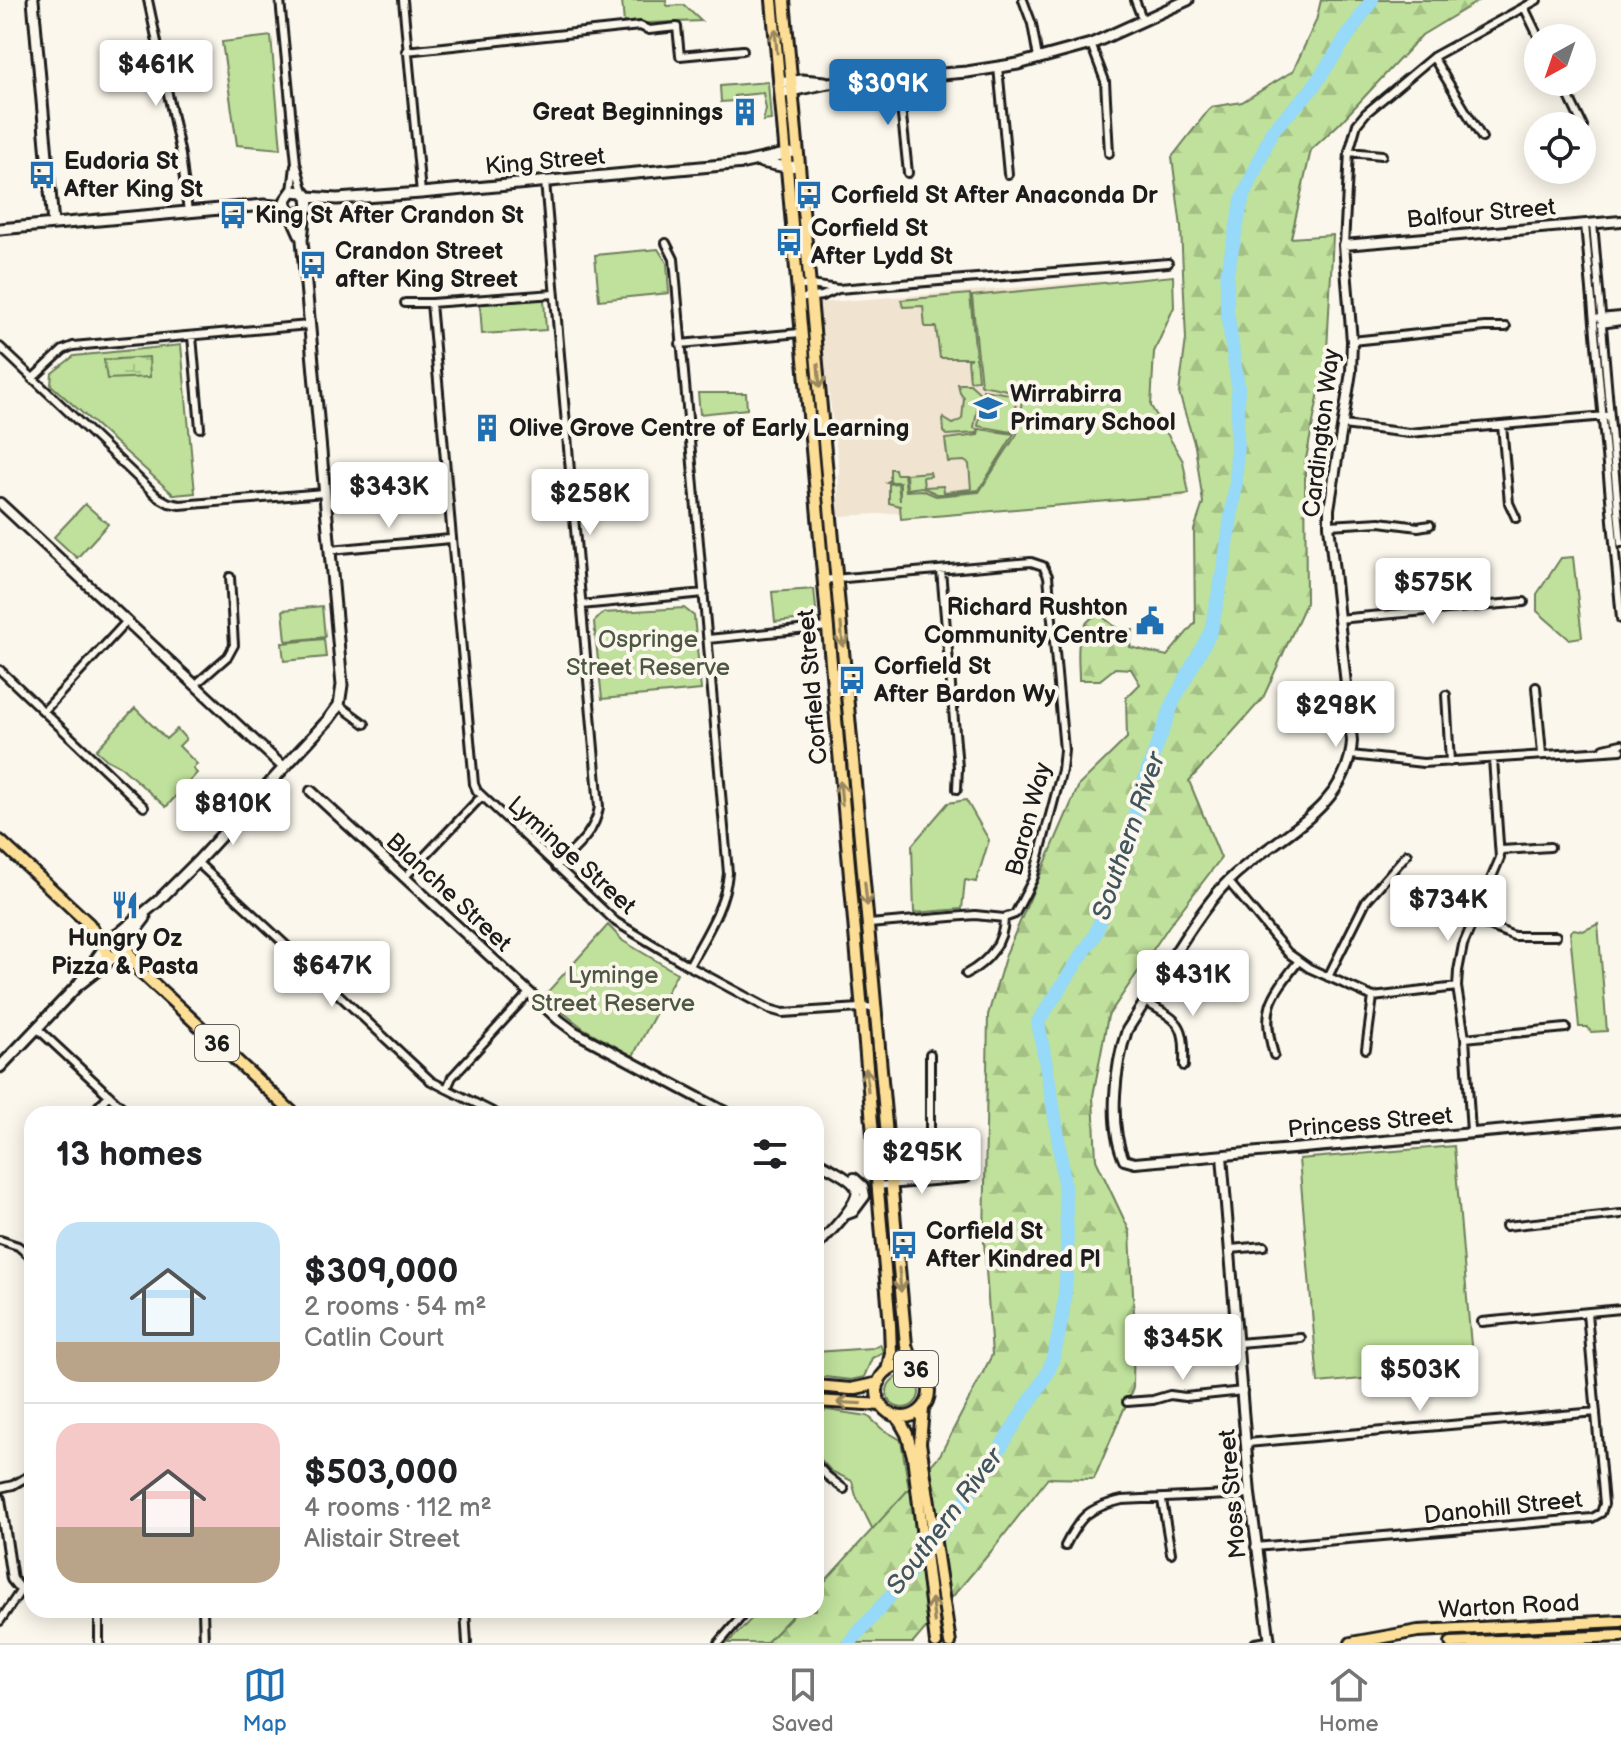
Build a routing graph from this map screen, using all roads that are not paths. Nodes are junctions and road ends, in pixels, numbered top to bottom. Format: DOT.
graph roads {
  1 [pos="33,0"];
  2 [pos="148,0"];
  3 [pos="280,0"];
  4 [pos="403,0"];
  5 [pos="772,0"];
  6 [pos="784,0"];
  7 [pos="1023,0"];
  8 [pos="1135,0"];
  9 [pos="1188,0"];
  10 [pos="1537,0"];
  11 [pos="1524,7"];
  12 [pos="1143,21"];
  13 [pos="1532,24"];
  14 [pos="1091,44"];
  15 [pos="743,50"];
  16 [pos="406,51"];
  17 [pos="1433,57"];
  18 [pos="1038,58"];
  19 [pos="998,67"];
  20 [pos="898,78"];
  21 [pos="792,86"];
  22 [pos="780,88"];
  23 [pos="1482,138"];
  24 [pos="1349,152"];
  25 [pos="798,153"];
  26 [pos="1109,153"];
  27 [pos="784,154"];
  28 [pos="1382,155"];
  29 [pos="757,161"];
  30 [pos="296,163"];
  31 [pos="798,166"];
  32 [pos="786,167"];
  33 [pos="908,173"];
  34 [pos="1008,174"];
  35 [pos="545,181"];
  36 [pos="421,193"];
  37 [pos="306,202"];
  38 [pos="289,203"];
  39 [pos="188,212"];
  40 [pos="1621,221"];
  41 [pos="53,224"];
  42 [pos="1589,224"];
  43 [pos="0,229"];
  44 [pos="302,240"];
  45 [pos="666,243"];
  46 [pos="1344,245"];
  47 [pos="1168,263"];
  48 [pos="810,285"];
  49 [pos="796,287"];
  50 [pos="838,289"];
  51 [pos="554,294"];
  52 [pos="812,298"];
  53 [pos="797,299"];
  54 [pos="405,303"];
  55 [pos="431,303"];
  56 [pos="1621,318"];
  57 [pos="1598,321"];
  58 [pos="309,325"];
  59 [pos="1506,327"];
  60 [pos="800,333"];
  61 [pos="192,336"];
  62 [pos="1352,341"];
  63 [pos="680,344"];
  64 [pos="0,347"];
  65 [pos="32,379"];
  66 [pos="1606,416"];
  67 [pos="1343,425"];
  68 [pos="1502,425"];
  69 [pos="200,428"];
  70 [pos="324,493"];
  71 [pos="0,503"];
  72 [pos="1516,518"];
  73 [pos="1329,525"];
  74 [pos="1430,525"];
  75 [pos="450,539"];
  76 [pos="1621,543"];
  77 [pos="330,550"];
  78 [pos="941,570"];
  79 [pos="230,577"];
  80 [pos="837,579"];
  81 [pos="822,580"];
  82 [pos="704,593"];
  83 [pos="1524,602"];
  84 [pos="581,605"];
  85 [pos="1338,619"];
  86 [pos="1621,619"];
  87 [pos="127,621"];
  88 [pos="828,627"];
  89 [pos="708,639"];
  90 [pos="0,670"];
  91 [pos="195,685"];
  92 [pos="1536,687"];
  93 [pos="1446,695"];
  94 [pos="339,705"];
  95 [pos="44,711"];
  96 [pos="365,724"];
  97 [pos="1621,744"];
  98 [pos="1597,750"];
  99 [pos="1621,750"];
  100 [pos="1542,754"];
  101 [pos="1351,755"];
  102 [pos="1493,759"];
  103 [pos="1450,762"];
  104 [pos="283,767"];
  105 [pos="957,789"];
  106 [pos="311,791"];
  107 [pos="481,797"];
  108 [pos="144,807"];
  109 [pos="0,841"];
  110 [pos="1550,847"];
  111 [pos="1501,850"];
  112 [pos="1407,854"];
  113 [pos="197,862"];
  114 [pos="556,867"];
  115 [pos="404,878"];
  116 [pos="1228,881"];
  117 [pos="157,902"];
  118 [pos="1004,918"];
  119 [pos="1474,920"];
  120 [pos="89,924"];
  121 [pos="869,924"];
  122 [pos="114,936"];
  123 [pos="1556,936"];
  124 [pos="126,945"];
  125 [pos="104,948"];
  126 [pos="114,958"];
  127 [pos="1298,962"];
  128 [pos="689,966"];
  129 [pos="140,971"];
  130 [pos="966,974"];
  131 [pos="1328,977"];
  132 [pos="78,985"];
  133 [pos="1457,987"];
  134 [pos="528,994"];
  135 [pos="1373,997"];
  136 [pos="1146,1002"];
  137 [pos="861,1007"];
  138 [pos="875,1007"];
  139 [pos="37,1028"];
  140 [pos="1566,1028"];
  141 [pos="1465,1038"];
  142 [pos="1366,1049"];
  143 [pos="930,1054"];
  144 [pos="1274,1055"];
  145 [pos="1184,1066"];
  146 [pos="0,1067"];
  147 [pos="447,1088"];
  148 [pos="109,1095"];
  149 [pos="99,1106"];
  150 [pos="121,1106"];
  151 [pos="285,1106"];
  152 [pos="482,1106"];
  153 [pos="714,1106"];
  154 [pos="1621,1120"];
  155 [pos="1471,1132"];
  156 [pos="1222,1156"];
  157 [pos="1124,1160"];
  158 [pos="824,1165"];
  159 [pos="966,1178"];
  160 [pos="933,1181"];
  161 [pos="891,1184"];
  162 [pos="876,1186"];
  163 [pos="1621,1214"];
  164 [pos="1506,1226"];
  165 [pos="824,1238"];
  166 [pos="0,1240"];
  167 [pos="1264,1246"];
  168 [pos="1231,1249"];
  169 [pos="24,1251"];
  170 [pos="1621,1309"];
  171 [pos="1587,1313"];
  172 [pos="1482,1322"];
  173 [pos="1301,1338"];
  174 [pos="1238,1343"];
  175 [pos="913,1367"];
  176 [pos="887,1371"];
  177 [pos="879,1383"];
  178 [pos="824,1386"];
  179 [pos="1243,1391"];
  180 [pos="824,1401"];
  181 [pos="1127,1402"];
  182 [pos="882,1405"];
  183 [pos="923,1409"];
  184 [pos="1596,1412"];
  185 [pos="897,1416"];
  186 [pos="1247,1443"];
  187 [pos="824,1473"];
  188 [pos="24,1479"];
  189 [pos="0,1488"];
  190 [pos="844,1489"];
  191 [pos="1250,1494"];
  192 [pos="0,1499"];
  193 [pos="1162,1500"];
  194 [pos="925,1509"];
  195 [pos="1065,1546"];
  196 [pos="1255,1547"];
  197 [pos="1171,1553"];
  198 [pos="934,1577"];
  199 [pos="21,1590"];
  200 [pos="24,1591"];
  201 [pos="203,1618"];
  202 [pos="465,1618"];
  203 [pos="740,1618"];
  204 [pos="99,1620"];
  205 [pos="0,1621"];
  206 [pos="1621,1621"];
  207 [pos="1493,1626"];
  208 [pos="1506,1626"];
  209 [pos="1621,1636"];
  210 [pos="1268,1642"];
  211 [pos="1495,1642"];
  212 [pos="1508,1642"];
  213 [pos="99,1643"];
  214 [pos="204,1643"];
  215 [pos="467,1643"];
  216 [pos="719,1643"];
  217 [pos="936,1643"];
  218 [pos="950,1643"];
  219 [pos="1255,1643"];
  220 [pos="1351,1643"];
  221 [pos="1451,1643"];
  1 -- 41 [label="main road"];
  2 -- 39 [label="street"];
  3 -- 30 [label="street"];
  4 -- 16 [label="street"];
  22 -- 5 [label="main road, Corfield Street, one-way"];
  6 -- 21 [label="main road, Corfield Street"];
  7 -- 18 [label="street"];
  8 -- 12 [label="street"];
  9 -- 12 [label="main road"];
  10 -- 11 [label="street"];
  11 -- 13 [label="street"];
  11 -- 17 [label="street"];
  12 -- 14 [label="main road"];
  14 -- 18 [label="main road"];
  14 -- 26 [label="street"];
  15 -- 16 [label="street"];
  16 -- 36 [label="street"];
  17 -- 23 [label="street"];
  17 -- 24 [label="street"];
  18 -- 19 [label="main road"];
  19 -- 20 [label="main road"];
  19 -- 34 [label="street"];
  20 -- 21 [label="main road"];
  20 -- 33 [label="street"];
  21 -- 22 [label="main road"];
  21 -- 25 [label="main road, Corfield Street"];
  22 -- 27 [label="main road, Corfield Street"];
  24 -- 28 [label="street"];
  24 -- 46 [label="street"];
  25 -- 27 [label="main road, King Street"];
  25 -- 31 [label="main road, Corfield Street"];
  27 -- 29 [label="main road, King Street"];
  27 -- 32 [label="main road, Corfield Street"];
  29 -- 32 [label="main road, King Street"];
  29 -- 35 [label="main road, King Street"];
  30 -- 37 [label="street"];
  30 -- 38 [label="street"];
  31 -- 32 [label="main road, King Street"];
  31 -- 48 [label="main road, Corfield Street"];
  32 -- 49 [label="main road, Corfield Street"];
  35 -- 36 [label="main road, King Street"];
  35 -- 51 [label="street"];
  36 -- 37 [label="main road, King Street"];
  37 -- 38 [label="main road"];
  37 -- 38 [label="main road"];
  37 -- 44 [label="main road"];
  38 -- 39 [label="main road"];
  38 -- 44 [label="main road"];
  39 -- 41 [label="main road"];
  40 -- 42 [label="street, Balfour Street"];
  41 -- 43 [label="main road"];
  42 -- 46 [label="street, Balfour Street"];
  42 -- 57 [label="street"];
  44 -- 58 [label="main road"];
  45 -- 63 [label="street"];
  46 -- 62 [label="street, Cardington Way"];
  47 -- 50 [label="street"];
  48 -- 49 [label="street"];
  48 -- 50 [label="street"];
  48 -- 52 [label="main road, Corfield Street"];
  49 -- 53 [label="main road, Corfield Street"];
  50 -- 52 [label="street"];
  51 -- 55 [label="street"];
  51 -- 84 [label="street"];
  52 -- 53 [label="street"];
  52 -- 80 [label="main road, Corfield Street, one-way"];
  53 -- 60 [label="main road, Corfield Street"];
  54 -- 55 [label="street"];
  55 -- 75 [label="street"];
  56 -- 57 [label="street"];
  57 -- 66 [label="street"];
  58 -- 61 [label="street"];
  58 -- 70 [label="main road"];
  59 -- 62 [label="street"];
  60 -- 63 [label="street"];
  60 -- 81 [label="main road, Corfield Street"];
  61 -- 65 [label="street"];
  61 -- 69 [label="street"];
  62 -- 67 [label="street, Cardington Way"];
  63 -- 82 [label="street"];
  64 -- 65 [label="street"];
  65 -- 70 [label="street"];
  66 -- 68 [label="street"];
  66 -- 76 [label="street"];
  66 -- 86 [label="street"];
  67 -- 68 [label="street"];
  67 -- 73 [label="street, Cardington Way"];
  68 -- 72 [label="street"];
  70 -- 77 [label="main road"];
  71 -- 87 [label="street"];
  73 -- 74 [label="street"];
  73 -- 85 [label="street, Cardington Way"];
  75 -- 77 [label="street"];
  75 -- 107 [label="street, Lyminge Street"];
  77 -- 94 [label="main road"];
  78 -- 80 [label="street, Baron Way"];
  78 -- 105 [label="street"];
  78 -- 118 [label="street, Baron Way"];
  79 -- 91 [label="street"];
  80 -- 81 [label="street, Baron Way"];
  80 -- 121 [label="main road, Corfield Street, one-way"];
  81 -- 88 [label="main road, Corfield Street"];
  82 -- 84 [label="street"];
  82 -- 89 [label="street"];
  83 -- 85 [label="street"];
  84 -- 114 [label="street"];
  85 -- 101 [label="street, Cardington Way"];
  87 -- 91 [label="street"];
  87 -- 95 [label="street"];
  88 -- 89 [label="street"];
  137 -- 88 [label="main road, Corfield Street, one-way"];
  89 -- 128 [label="street"];
  90 -- 95 [label="street"];
  91 -- 104 [label="street"];
  92 -- 100 [label="street"];
  93 -- 103 [label="street"];
  94 -- 96 [label="street"];
  94 -- 104 [label="main road"];
  95 -- 108 [label="street"];
  97 -- 98 [label="street"];
  98 -- 99 [label="street"];
  98 -- 100 [label="street"];
  100 -- 102 [label="street"];
  101 -- 103 [label="street"];
  101 -- 116 [label="street, Cardington Way"];
  102 -- 103 [label="street"];
  102 -- 111 [label="street"];
  104 -- 113 [label="main road"];
  106 -- 115 [label="street, Blanche Street"];
  107 -- 114 [label="street, Lyminge Street"];
  107 -- 115 [label="street"];
  109 -- 120 [label="main road"];
  110 -- 111 [label="street"];
  111 -- 119 [label="street"];
  112 -- 131 [label="street"];
  113 -- 117 [label="main road"];
  113 -- 147 [label="street"];
  114 -- 128 [label="street, Lyminge Street"];
  115 -- 134 [label="street, Blanche Street"];
  116 -- 127 [label="street"];
  116 -- 136 [label="street, Cardington Way"];
  117 -- 122 [label="main road"];
  117 -- 124 [label="main road"];
  118 -- 121 [label="street"];
  118 -- 130 [label="street, Baron Way"];
  119 -- 123 [label="street"];
  119 -- 133 [label="street"];
  120 -- 122 [label="main road"];
  120 -- 125 [label="main road"];
  121 -- 138 [label="main road, Corfield Street"];
  122 -- 124 [label="main road"];
  122 -- 125 [label="main road"];
  124 -- 126 [label="main road"];
  124 -- 129 [label="main road, 36"];
  125 -- 126 [label="main road"];
  125 -- 132 [label="main road"];
  126 -- 129 [label="main road, 36"];
  126 -- 132 [label="main road"];
  127 -- 131 [label="street"];
  127 -- 144 [label="street"];
  128 -- 137 [label="street, Lyminge Street"];
  129 -- 151 [label="main road, 36"];
  131 -- 135 [label="street"];
  132 -- 139 [label="main road"];
  133 -- 135 [label="street"];
  133 -- 141 [label="street"];
  134 -- 147 [label="street"];
  134 -- 153 [label="street, Blanche Street"];
  135 -- 142 [label="street"];
  136 -- 145 [label="street"];
  136 -- 157 [label="street, Cardington Way"];
  137 -- 138 [label="street, Lyminge Street"];
  162 -- 137 [label="main road, Corfield Street, one-way"];
  138 -- 161 [label="main road, Corfield Street"];
  139 -- 146 [label="main road"];
  139 -- 148 [label="street"];
  140 -- 141 [label="street"];
  141 -- 155 [label="street"];
  143 -- 160 [label="street"];
  147 -- 152 [label="street"];
  148 -- 149 [label="street"];
  148 -- 150 [label="street"];
  154 -- 155 [label="street, Princess Street"];
  155 -- 156 [label="street, Princess Street"];
  156 -- 157 [label="street, Princess Street"];
  156 -- 168 [label="street, Moss Street"];
  158 -- 165 [label="street"];
  159 -- 160 [label="street"];
  160 -- 161 [label="street"];
  161 -- 162 [label="street"];
  161 -- 175 [label="main road, Corfield Street, one-way"];
  162 -- 176 [label="main road, Corfield Street"];
  163 -- 164 [label="street"];
  166 -- 169 [label="street"];
  167 -- 168 [label="street"];
  168 -- 174 [label="street, Moss Street"];
  170 -- 171 [label="street"];
  171 -- 172 [label="street"];
  171 -- 184 [label="street, Danohill Street"];
  173 -- 174 [label="street"];
  174 -- 179 [label="street, Moss Street"];
  175 -- 176 [label="main road, 36"];
  175 -- 183 [label="main road, 36"];
  176 -- 177 [label="main road, 36"];
  177 -- 178 [label="main road, 36"];
  177 -- 182 [label="main road, 36"];
  179 -- 181 [label="street"];
  179 -- 186 [label="street, Moss Street"];
  182 -- 180 [label="main road, 36, one-way"];
  182 -- 185 [label="main road, 36"];
  183 -- 185 [label="main road, 36"];
  183 -- 194 [label="main road, 36"];
  184 -- 186 [label="street"];
  184 -- 196 [label="street, Danohill Street"];
  185 -- 194 [label="main road, 36"];
  186 -- 191 [label="street, Moss Street"];
  187 -- 190 [label="street"];
  188 -- 189 [label="street"];
  191 -- 193 [label="street"];
  191 -- 196 [label="street, Moss Street"];
  192 -- 199 [label="street"];
  193 -- 195 [label="street"];
  193 -- 197 [label="street"];
  194 -- 198 [label="main road, 36"];
  196 -- 210 [label="street, Moss Street"];
  217 -- 198 [label="main road, 36, one-way"];
  198 -- 218 [label="main road, 36"];
  199 -- 200 [label="street"];
  199 -- 205 [label="street"];
  201 -- 214 [label="street"];
  202 -- 215 [label="street"];
  203 -- 216 [label="street"];
  204 -- 213 [label="street"];
  206 -- 208 [label="main road, Warton Road"];
  207 -- 208 [label="main road, Warton Road"];
  207 -- 211 [label="street"];
  207 -- 220 [label="main road, Warton Road"];
  208 -- 212 [label="street"];
  209 -- 212 [label="main road, Warton Road"];
  210 -- 219 [label="street"];
  211 -- 212 [label="main road, Warton Road"];
  211 -- 221 [label="main road, Warton Road"];
}
